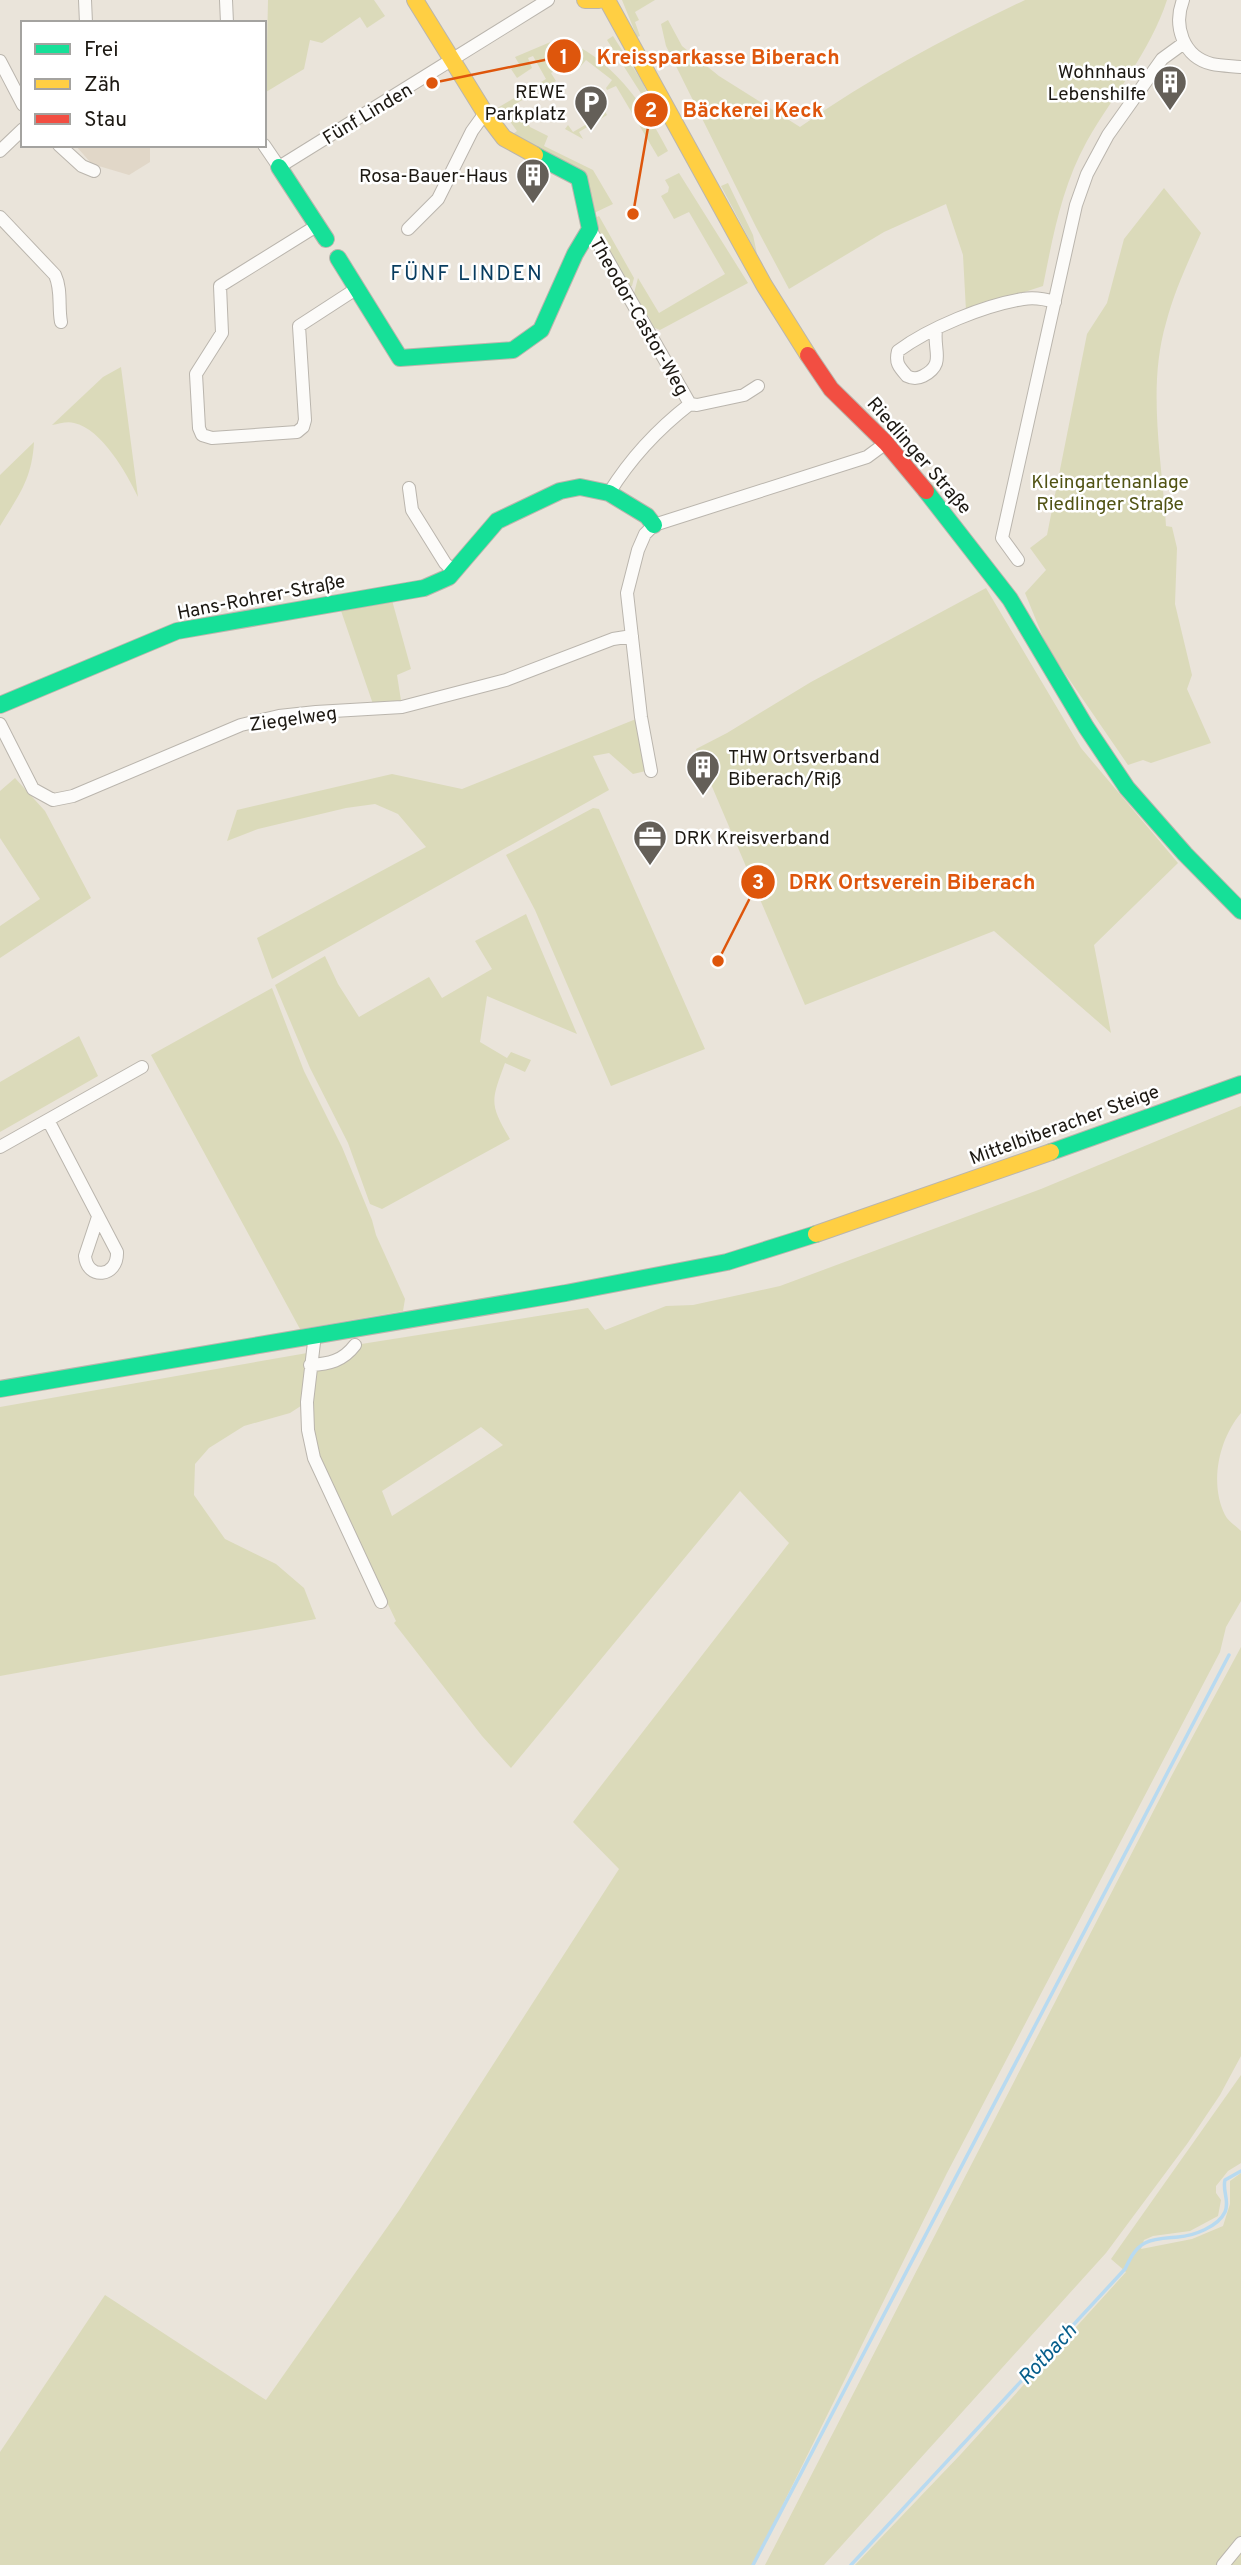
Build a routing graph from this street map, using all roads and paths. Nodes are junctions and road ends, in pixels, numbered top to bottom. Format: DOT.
graph roads {
  1 [pos="85,0"];
  2 [pos="226,0"];
  3 [pos="415,0"];
  4 [pos="548,0"];
  5 [pos="585,0"];
  6 [pos="599,0"];
  7 [pos="607,0"];
  8 [pos="1183,0"];
  9 [pos="86,21"];
  10 [pos="227,21"];
  11 [pos="1184,43"];
  12 [pos="454,60"];
  13 [pos="0,61"];
  14 [pos="1241,67"];
  15 [pos="21,101"];
  16 [pos="485,113"];
  17 [pos="21,131"];
  18 [pos="61,147"];
  19 [pos="265,147"];
  20 [pos="0,151"];
  21 [pos="279,167"];
  22 [pos="94,171"];
  23 [pos="0,217"];
  24 [pos="408,229"];
  25 [pos="590,229"];
  26 [pos="322,232"];
  27 [pos="338,258"];
  28 [pos="356,289"];
  29 [pos="1055,302"];
  30 [pos="61,322"];
  31 [pos="936,330"];
  32 [pos="758,386"];
  33 [pos="690,404"];
  34 [pos="886,443"];
  35 [pos="409,488"];
  36 [pos="608,493"];
  37 [pos="654,525"];
  38 [pos="1018,560"];
  39 [pos="454,572"];
  40 [pos="632,636"];
  41 [pos="0,705"];
  42 [pos="0,724"];
  43 [pos="651,771"];
  44 [pos="1241,911"];
  45 [pos="142,1067"];
  46 [pos="1241,1084"];
  47 [pos="48,1120"];
  48 [pos="0,1147"];
  49 [pos="98,1217"];
  50 [pos="315,1334"];
  51 [pos="355,1345"];
  52 [pos="310,1366"];
  53 [pos="0,1389"];
  54 [pos="382,1602"];
  55 [pos="1241,2543"];
  56 [pos="1223,2565"];
  1 -- 9 [label="street"];
  2 -- 10 [label="street"];
  3 -- 12 [label="street"];
  4 -- 12 [label="street, Fünf Linden"];
  5 -- 6 [label="street"];
  7 -- 34 [label="street, Riedlinger Straße"];
  8 -- 11 [label="street"];
  11 -- 14 [label="street"];
  11 -- 29 [label="street"];
  12 -- 16 [label="street"];
  12 -- 21 [label="street, Fünf Linden"];
  13 -- 15 [label="street"];
  16 -- 24 [label="street"];
  16 -- 25 [label="street"];
  17 -- 20 [label="street"];
  18 -- 22 [label="street"];
  19 -- 21 [label="street"];
  21 -- 26 [label="street"];
  23 -- 30 [label="street"];
  25 -- 28 [label="street"];
  25 -- 33 [label="street, Theodor-Castor-Weg"];
  26 -- 28 [label="street"];
  27 -- 28 [label="street"];
  29 -- 31 [label="street"];
  29 -- 38 [label="street"];
  32 -- 33 [label="street, Theodor-Castor-Weg"];
  33 -- 36 [label="street, Theodor-Castor-Weg"];
  34 -- 37 [label="street"];
  34 -- 44 [label="street, Riedlinger Straße"];
  35 -- 39 [label="street"];
  36 -- 37 [label="street, Hans-Rohrer-Straße"];
  36 -- 39 [label="street, Hans-Rohrer-Straße"];
  37 -- 40 [label="street"];
  39 -- 41 [label="street, Hans-Rohrer-Straße"];
  40 -- 42 [label="street, Ziegelweg"];
  40 -- 43 [label="street"];
  45 -- 47 [label="street"];
  46 -- 50 [label="street, Mittelbiberacher Steige"];
  47 -- 48 [label="street"];
  47 -- 49 [label="street"];
  50 -- 52 [label="street"];
  50 -- 53 [label="street, Mittelbiberacher Steige"];
  51 -- 52 [label="street"];
  52 -- 54 [label="street"];
  55 -- 56 [label="street"];
}
